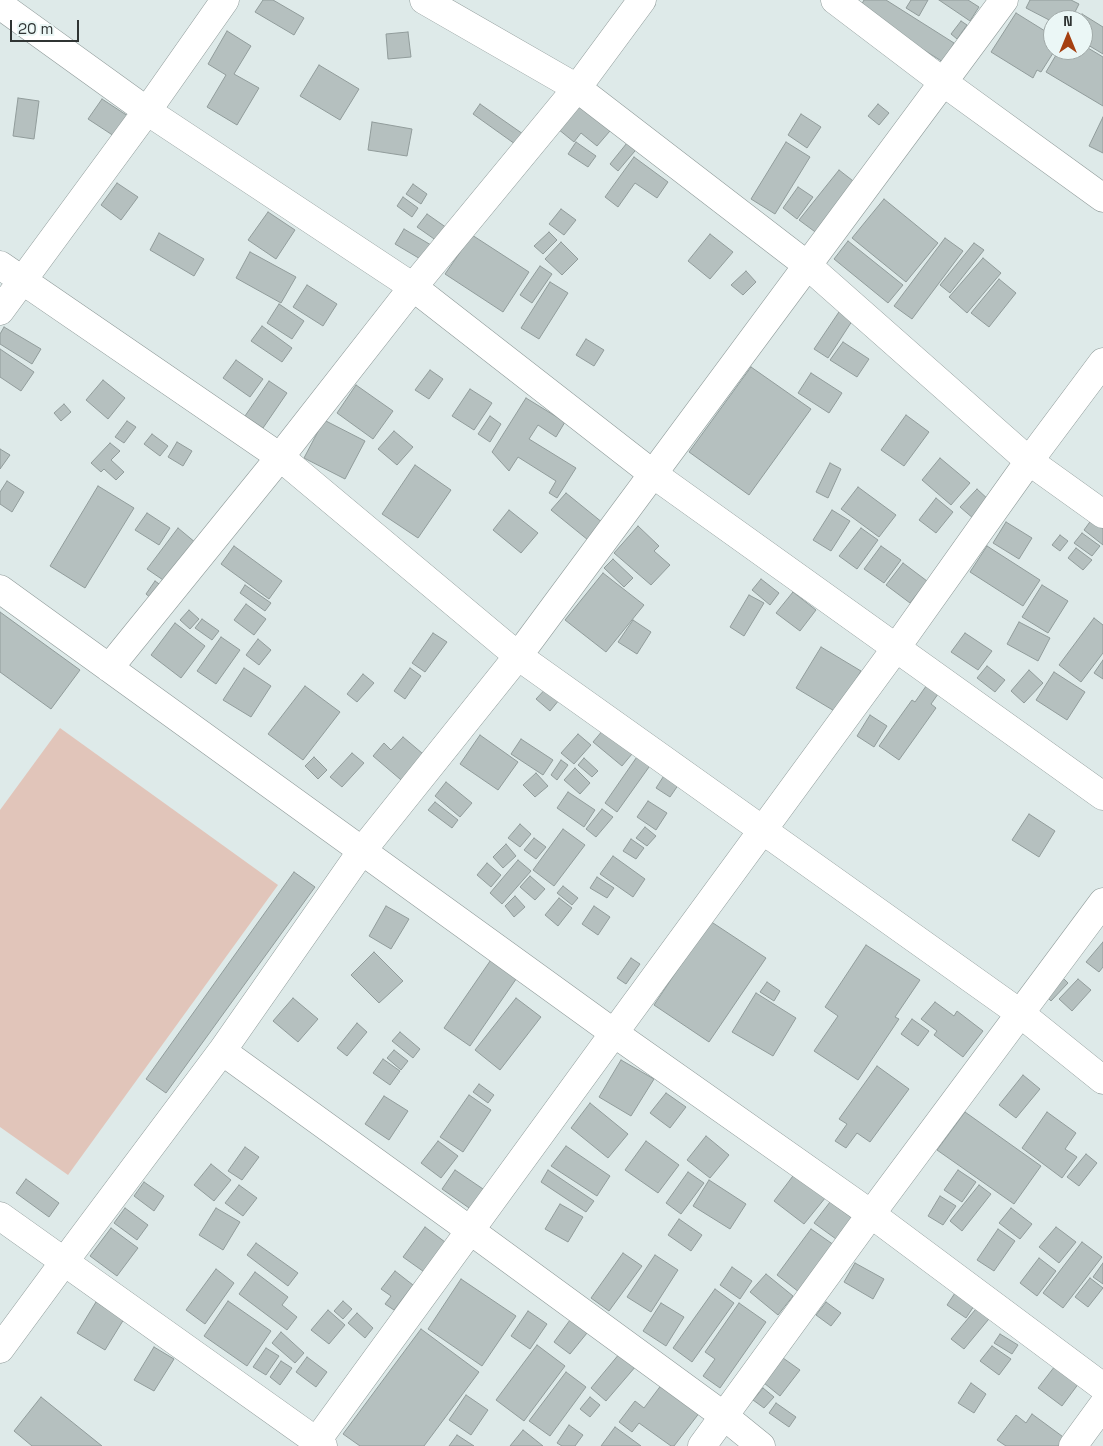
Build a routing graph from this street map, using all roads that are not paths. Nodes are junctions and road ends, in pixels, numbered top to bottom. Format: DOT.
graph roads {
  1 [pos="225,0"];
  2 [pos="424,0"];
  3 [pos="642,0"];
  4 [pos="835,0"];
  5 [pos="1004,0"];
  6 [pos="0,5"];
  7 [pos="943,82"];
  8 [pos="577,88"];
  9 [pos="147,111"];
  10 [pos="1103,198"];
  11 [pos="0,265"];
  12 [pos="807,265"];
  13 [pos="22,280"];
  14 [pos="412,287"];
  15 [pos="0,311"];
  16 [pos="1103,362"];
  17 [pos="280,457"];
  18 [pos="1029,462"];
  19 [pos="653,474"];
  20 [pos="1103,514"];
  21 [pos="0,589"];
  22 [pos="896,648"];
  23 [pos="518,656"];
  24 [pos="109,668"];
  25 [pos="1103,796"];
  26 [pos="763,830"];
  27 [pos="361,852"];
  28 [pos="1103,902"];
  29 [pos="1021,1014"];
  30 [pos="614,1033"];
  31 [pos="222,1051"];
  32 [pos="1103,1080"];
  33 [pos="871,1214"];
  34 [pos="0,1216"];
  35 [pos="471,1231"];
  36 [pos="64,1262"];
  37 [pos="0,1350"];
  38 [pos="1103,1387"];
  39 [pos="1103,1405"];
  40 [pos="724,1416"];
  41 [pos="318,1445"];
  42 [pos="702,1446"];
  43 [pos="761,1446"];
  44 [pos="1073,1446"];
  1 -- 9 [label="street"];
  2 -- 8 [label="street"];
  3 -- 8 [label="street"];
  4 -- 7 [label="street"];
  5 -- 7 [label="street"];
  6 -- 9 [label="street"];
  7 -- 10 [label="street"];
  7 -- 12 [label="street"];
  8 -- 12 [label="street"];
  8 -- 14 [label="street"];
  9 -- 13 [label="street"];
  9 -- 14 [label="street"];
  11 -- 13 [label="street"];
  12 -- 18 [label="street"];
  12 -- 19 [label="street"];
  13 -- 15 [label="street"];
  13 -- 17 [label="street"];
  14 -- 17 [label="street"];
  14 -- 19 [label="street"];
  16 -- 18 [label="street"];
  17 -- 23 [label="street"];
  17 -- 24 [label="street"];
  18 -- 20 [label="street"];
  18 -- 22 [label="street"];
  19 -- 22 [label="street"];
  19 -- 23 [label="street"];
  21 -- 24 [label="street"];
  22 -- 25 [label="street"];
  22 -- 26 [label="street"];
  23 -- 26 [label="street"];
  23 -- 27 [label="street"];
  24 -- 27 [label="street"];
  26 -- 29 [label="street"];
  26 -- 30 [label="street"];
  27 -- 30 [label="street"];
  27 -- 31 [label="street"];
  28 -- 29 [label="street"];
  29 -- 32 [label="street"];
  29 -- 33 [label="street"];
  30 -- 33 [label="street"];
  30 -- 35 [label="street"];
  31 -- 35 [label="street"];
  31 -- 36 [label="street"];
  33 -- 38 [label="street"];
  33 -- 40 [label="street"];
  34 -- 36 [label="street"];
  35 -- 40 [label="street"];
  35 -- 41 [label="street"];
  36 -- 37 [label="street"];
  36 -- 41 [label="street"];
  39 -- 44 [label="street"];
  40 -- 42 [label="street"];
  40 -- 43 [label="street"];
}
